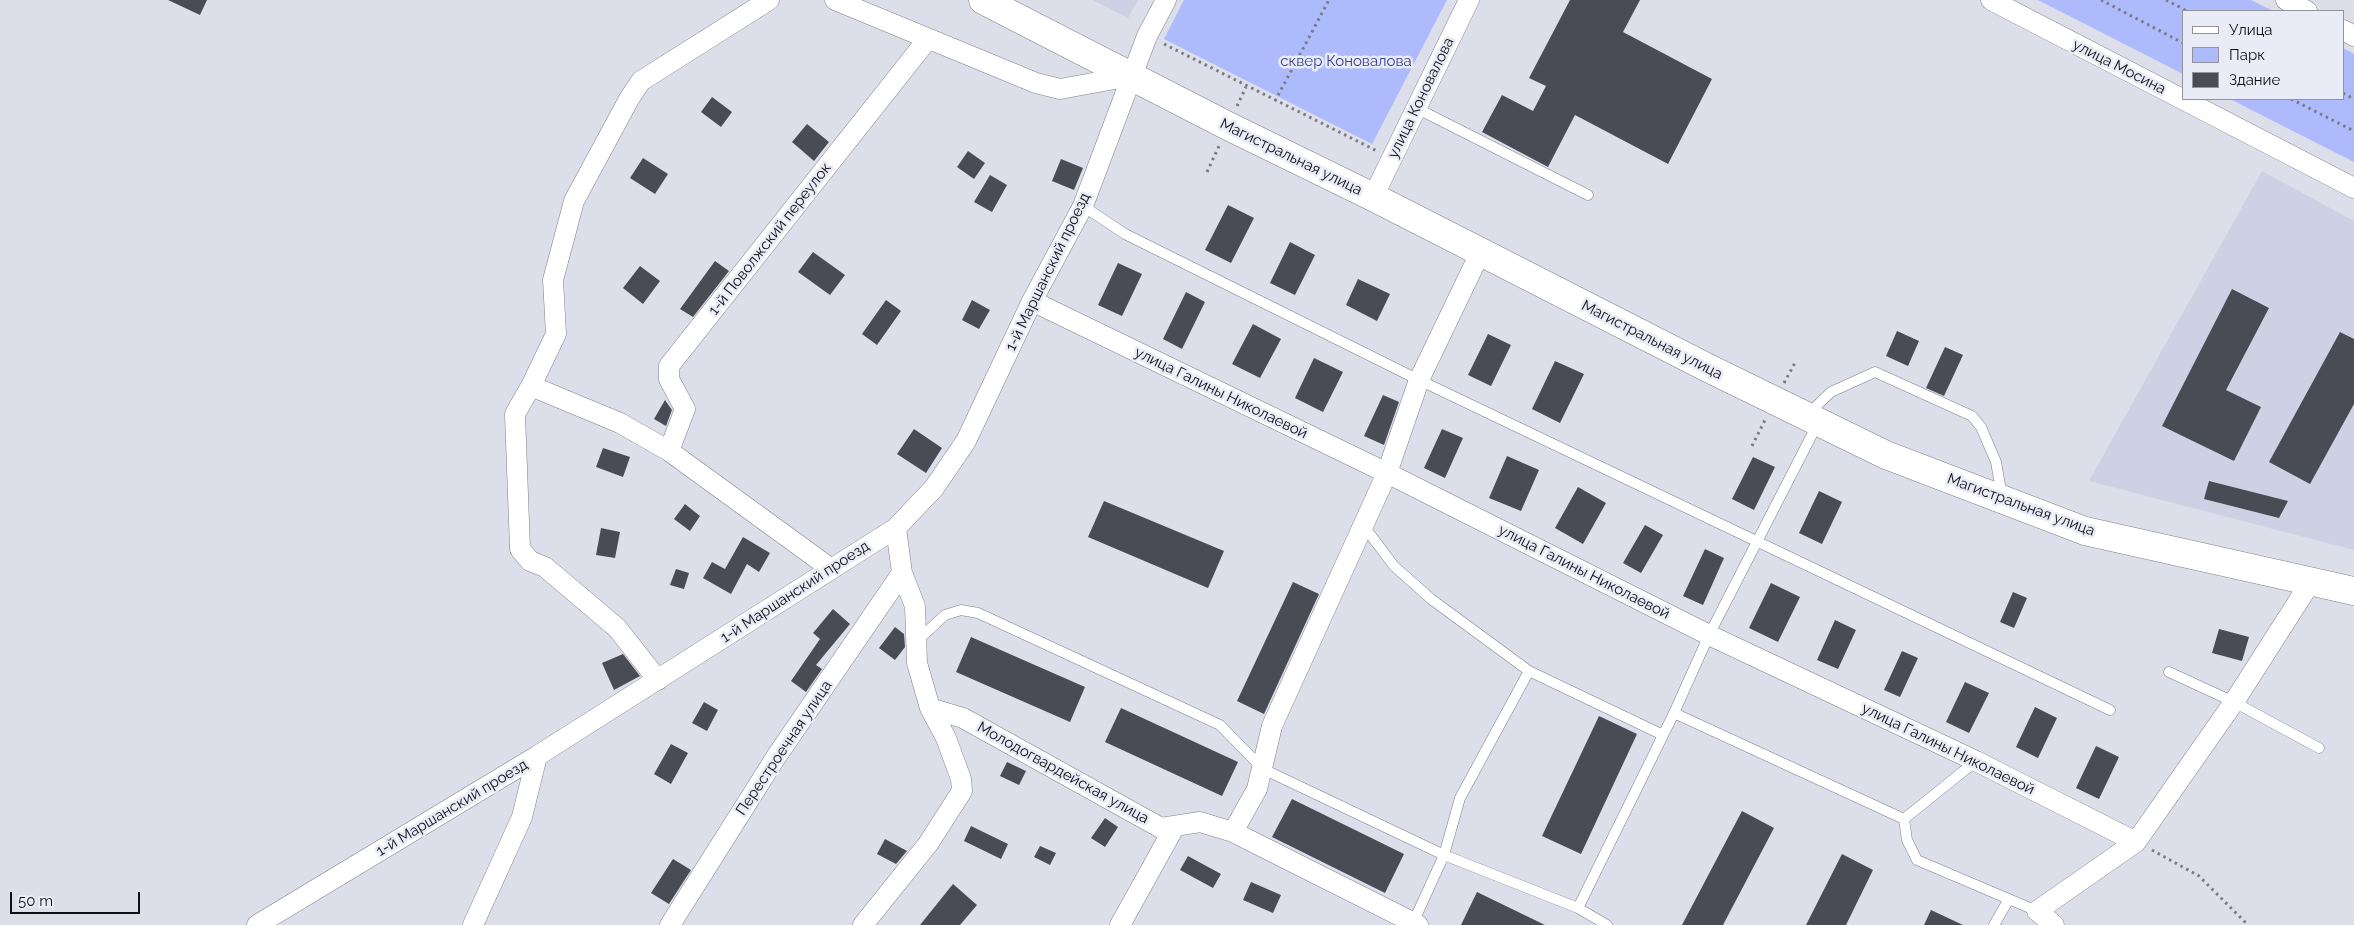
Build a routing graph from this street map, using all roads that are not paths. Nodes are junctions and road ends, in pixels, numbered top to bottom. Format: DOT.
graph roads {
  1 [pos="769,0"];
  2 [pos="836,0"];
  3 [pos="984,0"];
  4 [pos="1166,0"];
  5 [pos="1469,0"];
  6 [pos="1991,0"];
  7 [pos="2286,0"];
  8 [pos="2305,10"];
  9 [pos="927,40"];
  10 [pos="1131,76"];
  11 [pos="2182,99"];
  12 [pos="2184,100"];
  13 [pos="1416,108"];
  14 [pos="2354,188"];
  15 [pos="1588,195"];
  16 [pos="1373,197"];
  17 [pos="1083,206"];
  18 [pos="1480,253"];
  19 [pos="1032,302"];
  20 [pos="1419,380"];
  21 [pos="531,386"];
  22 [pos="1813,419"];
  23 [pos="669,451"];
  24 [pos="1387,473"];
  25 [pos="2002,500"];
  26 [pos="1363,525"];
  27 [pos="896,528"];
  28 [pos="1755,542"];
  29 [pos="830,568"];
  30 [pos="902,573"];
  31 [pos="2310,583"];
  32 [pos="2354,591"];
  33 [pos="1709,635"];
  34 [pos="917,640"];
  35 [pos="1529,671"];
  36 [pos="2169,672"];
  37 [pos="658,680"];
  38 [pos="2234,702"];
  39 [pos="930,708"];
  40 [pos="2110,710"];
  41 [pos="1674,713"];
  42 [pos="1663,735"];
  43 [pos="2319,748"];
  44 [pos="537,756"];
  45 [pos="1976,761"];
  46 [pos="1263,769"];
  47 [pos="1904,819"];
  48 [pos="1175,826"];
  49 [pos="1233,832"];
  50 [pos="2136,842"];
  51 [pos="1444,855"];
  52 [pos="2009,899"];
  53 [pos="1578,908"];
  54 [pos="2037,910"];
  55 [pos="1416,924"];
  56 [pos="257,925"];
  57 [pos="473,925"];
  58 [pos="670,925"];
  59 [pos="863,925"];
  60 [pos="1120,925"];
  61 [pos="1607,925"];
  62 [pos="1994,925"];
  63 [pos="2054,925"];
  1 -- 21 [label="street"];
  2 -- 9 [label="street"];
  3 -- 10 [label="highway, Магистральная улица"];
  4 -- 10 [label="street, 1-й Маршанский проезд"];
  5 -- 13 [label="street, улица Коновалова"];
  6 -- 11 [label="street, улица Мосина"];
  7 -- 8 [label="street"];
  9 -- 10 [label="street"];
  9 -- 23 [label="street, 1-й Поволжский переулок"];
  10 -- 16 [label="highway, Магистральная улица"];
  10 -- 17 [label="street, 1-й Маршанский проезд"];
  12 -- 14 [label="street, улица Мосина"];
  13 -- 15 [label="lane"];
  13 -- 16 [label="street, улица Коновалова"];
  16 -- 18 [label="highway, Магистральная улица"];
  17 -- 19 [label="street, 1-й Маршанский проезд"];
  17 -- 20 [label="lane"];
  18 -- 20 [label="street"];
  18 -- 22 [label="highway, Магистральная улица"];
  19 -- 24 [label="street, улица Галины Николаевой"];
  19 -- 27 [label="street, 1-й Маршанский проезд"];
  20 -- 24 [label="street"];
  20 -- 28 [label="lane"];
  21 -- 23 [label="street"];
  21 -- 37 [label="street"];
  22 -- 25 [label="highway, Магистральная улица"];
  22 -- 25 [label="lane"];
  22 -- 28 [label="lane"];
  23 -- 29 [label="street"];
  24 -- 26 [label="street"];
  24 -- 33 [label="street, улица Галины Николаевой"];
  25 -- 31 [label="highway, Магистральная улица"];
  26 -- 35 [label="lane"];
  26 -- 46 [label="street"];
  27 -- 29 [label="street, 1-й Маршанский проезд"];
  27 -- 30 [label="street"];
  28 -- 33 [label="lane"];
  28 -- 40 [label="lane"];
  29 -- 37 [label="street, 1-й Маршанский проезд"];
  30 -- 34 [label="street"];
  30 -- 58 [label="street, Перестроечная улица"];
  31 -- 32 [label="highway, Магистральная улица"];
  31 -- 38 [label="street"];
  33 -- 41 [label="lane"];
  33 -- 45 [label="street, улица Галины Николаевой"];
  34 -- 39 [label="street"];
  34 -- 46 [label="lane"];
  35 -- 42 [label="lane"];
  35 -- 51 [label="lane"];
  36 -- 38 [label="lane"];
  37 -- 44 [label="street, 1-й Маршанский проезд"];
  38 -- 43 [label="lane"];
  38 -- 50 [label="street"];
  39 -- 48 [label="street, Молодогвардейская улица"];
  39 -- 59 [label="street"];
  41 -- 42 [label="lane"];
  41 -- 47 [label="lane"];
  42 -- 53 [label="lane"];
  44 -- 56 [label="street, 1-й Маршанский проезд"];
  44 -- 57 [label="street"];
  45 -- 47 [label="lane"];
  45 -- 50 [label="street, улица Галины Николаевой"];
  46 -- 49 [label="street"];
  46 -- 51 [label="lane"];
  47 -- 52 [label="lane"];
  48 -- 49 [label="street, Молодогвардейская улица"];
  48 -- 60 [label="street"];
  49 -- 55 [label="street, Молодогвардейская улица"];
  50 -- 54 [label="street"];
  51 -- 53 [label="lane"];
  51 -- 55 [label="lane"];
  52 -- 54 [label="lane"];
  52 -- 62 [label="lane"];
  53 -- 61 [label="lane"];
  54 -- 63 [label="street"];
}
